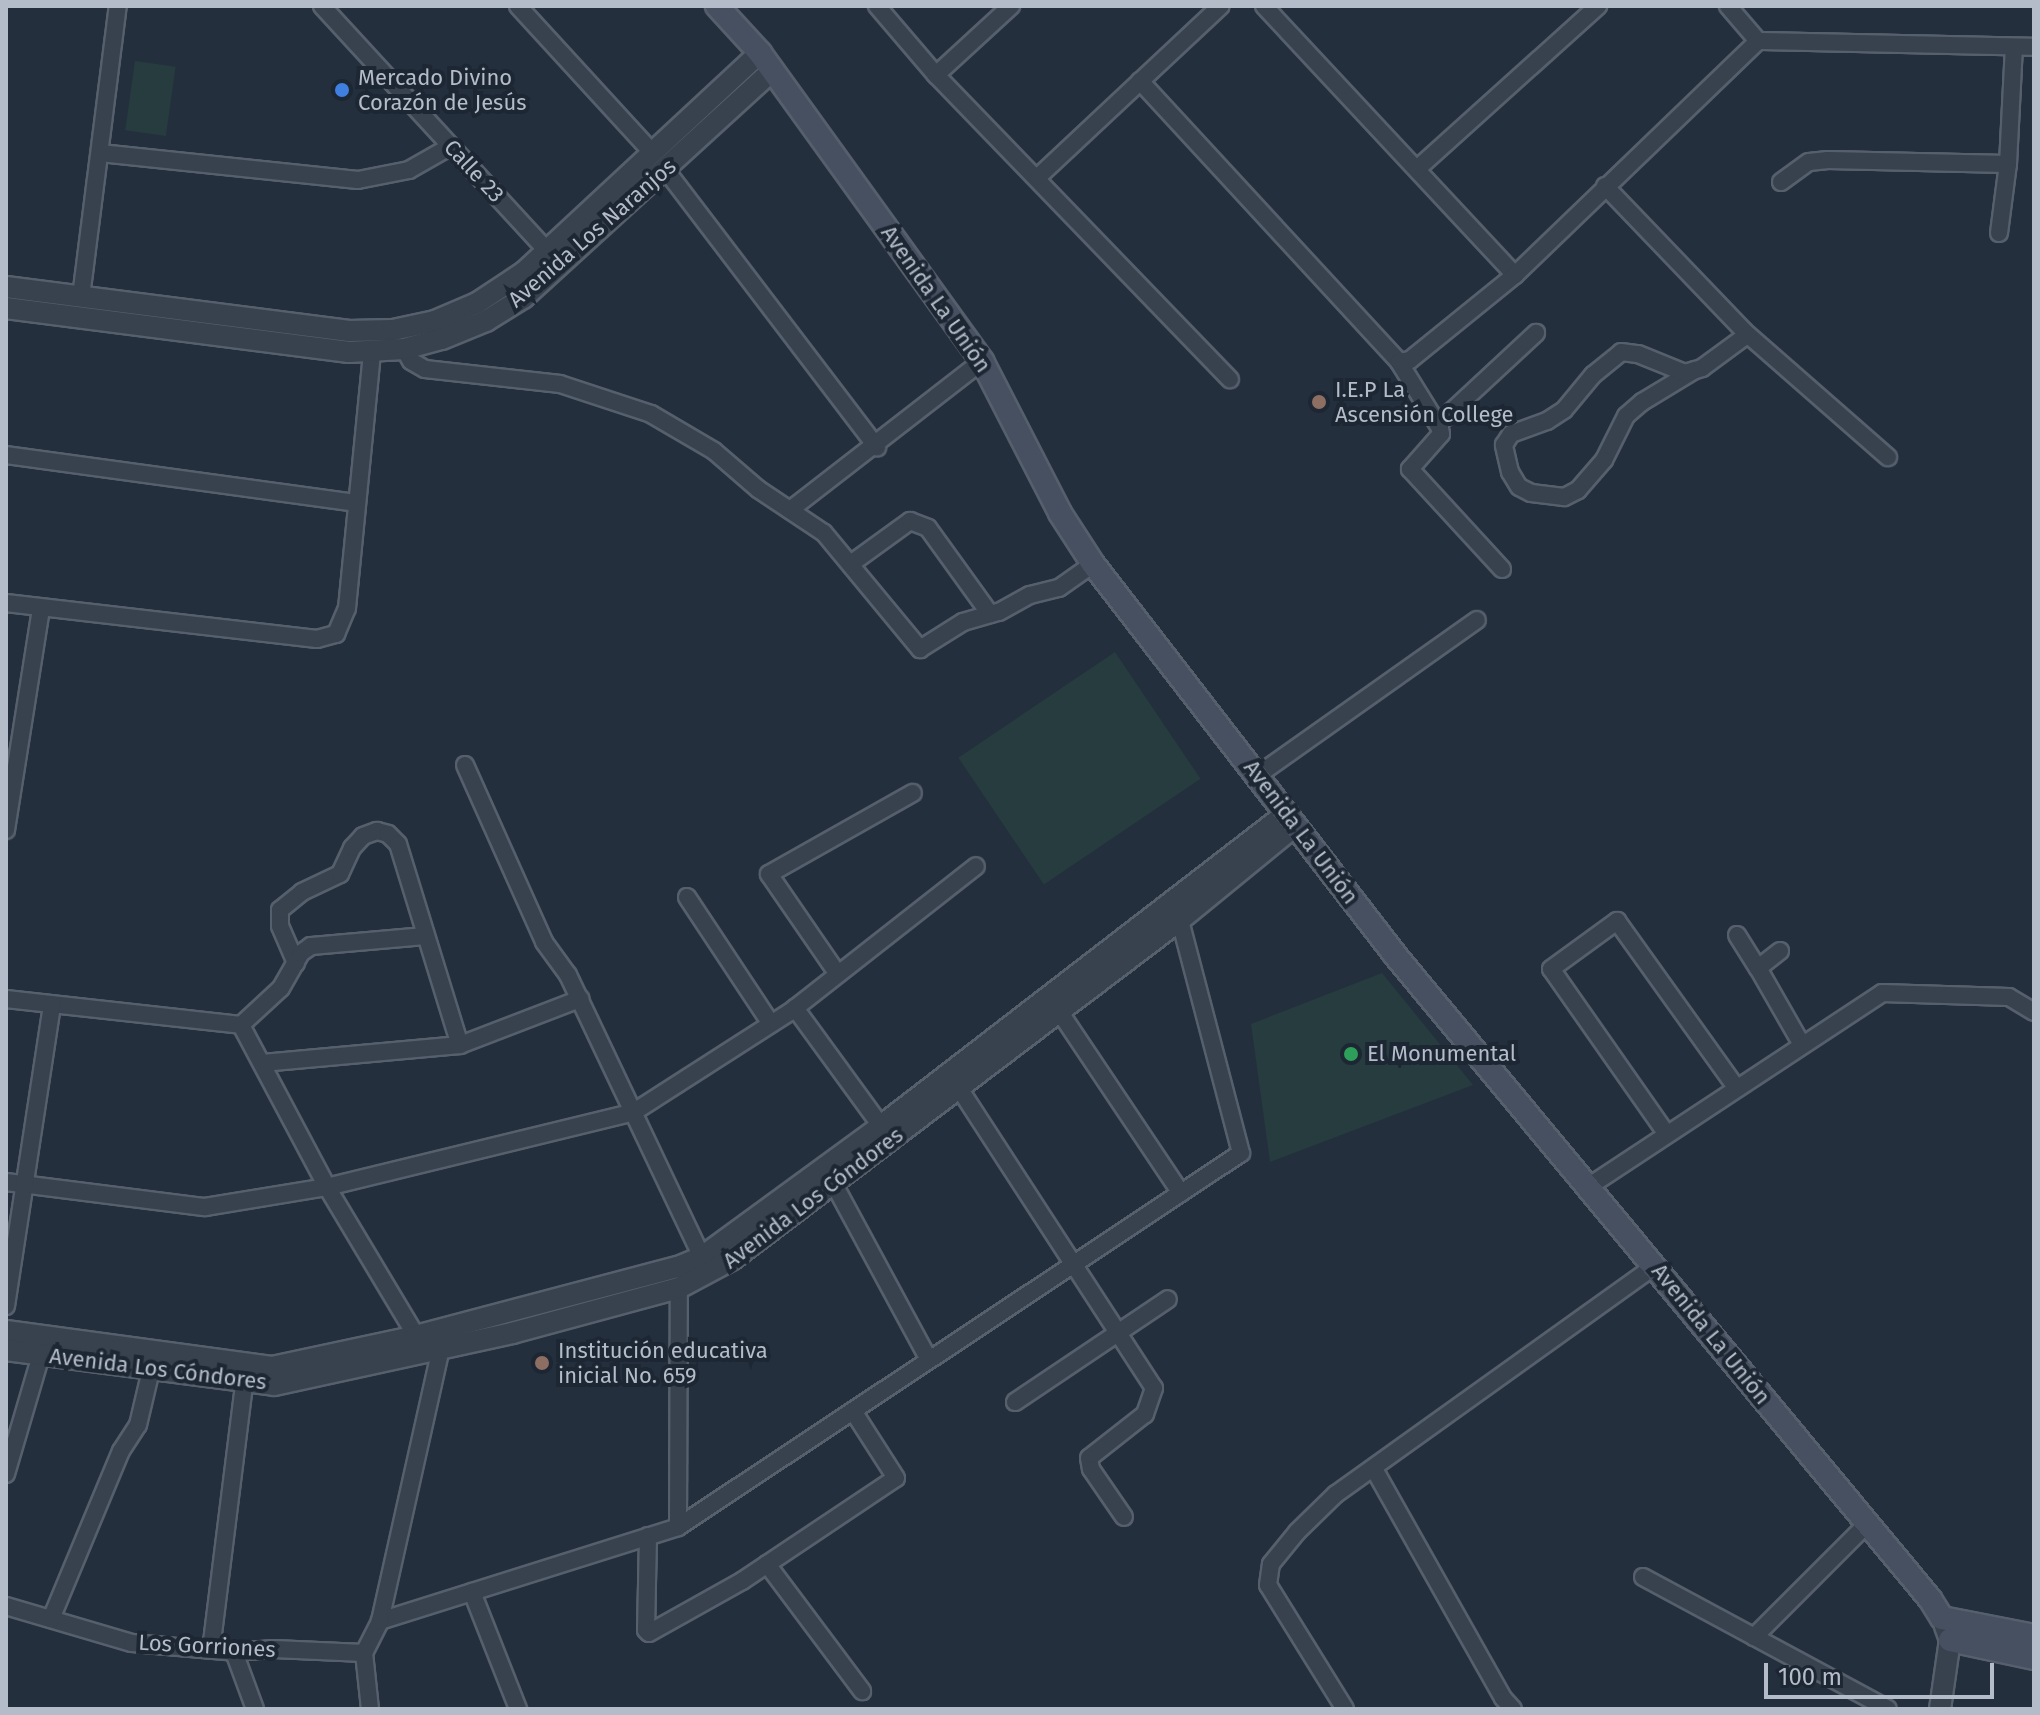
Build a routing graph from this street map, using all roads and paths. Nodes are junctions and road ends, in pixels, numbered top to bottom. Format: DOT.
graph roads {
  1 [pos="118,6"];
  2 [pos="322,6"];
  3 [pos="518,6"];
  4 [pos="717,6"];
  5 [pos="877,6"];
  6 [pos="1011,6"];
  7 [pos="1221,6"];
  8 [pos="1264,6"];
  9 [pos="1598,6"];
  10 [pos="1728,6"];
  11 [pos="1758,41"];
  12 [pos="2014,47"];
  13 [pos="2034,47"];
  14 [pos="766,62"];
  15 [pos="936,75"];
  16 [pos="1140,81"];
  17 [pos="451,146"];
  18 [pos="652,152"];
  19 [pos="100,153"];
  20 [pos="2008,164"];
  21 [pos="665,169"];
  22 [pos="1417,169"];
  23 [pos="1038,177"];
  24 [pos="1781,182"];
  25 [pos="1605,186"];
  26 [pos="1999,233"];
  27 [pos="554,258"];
  28 [pos="1515,275"];
  29 [pos="6,287"];
  30 [pos="81,297"];
  31 [pos="6,308"];
  32 [pos="1536,333"];
  33 [pos="1747,335"];
  34 [pos="404,349"];
  35 [pos="372,352"];
  36 [pos="982,361"];
  37 [pos="1399,362"];
  38 [pos="1695,370"];
  39 [pos="1230,379"];
  40 [pos="1438,424"];
  41 [pos="877,447"];
  42 [pos="6,455"];
  43 [pos="1888,457"];
  44 [pos="355,503"];
  45 [pos="790,510"];
  46 [pos="852,563"];
  47 [pos="1093,564"];
  48 [pos="1502,569"];
  49 [pos="6,603"];
  50 [pos="41,608"];
  51 [pos="990,614"];
  52 [pos="1477,620"];
  53 [pos="465,765"];
  54 [pos="1258,775"];
  55 [pos="913,793"];
  56 [pos="1291,819"];
  57 [pos="6,830"];
  58 [pos="976,866"];
  59 [pos="687,897"];
  60 [pos="1180,920"];
  61 [pos="1737,935"];
  62 [pos="426,936"];
  63 [pos="1780,951"];
  64 [pos="296,963"];
  65 [pos="1758,968"];
  66 [pos="837,973"];
  67 [pos="6,999"];
  68 [pos="580,999"];
  69 [pos="52,1004"];
  70 [pos="795,1008"];
  71 [pos="1059,1011"];
  72 [pos="2034,1012"];
  73 [pos="771,1024"];
  74 [pos="241,1025"];
  75 [pos="1801,1043"];
  76 [pos="460,1045"];
  77 [pos="262,1063"];
  78 [pos="1736,1087"];
  79 [pos="959,1088"];
  80 [pos="634,1112"];
  81 [pos="881,1126"];
  82 [pos="1666,1133"];
  83 [pos="829,1176"];
  84 [pos="6,1182"];
  85 [pos="24,1184"];
  86 [pos="327,1187"];
  87 [pos="1588,1187"];
  88 [pos="1181,1193"];
  89 [pos="702,1257"];
  90 [pos="1074,1264"];
  91 [pos="1655,1266"];
  92 [pos="679,1288"];
  93 [pos="1168,1299"];
  94 [pos="6,1306"];
  95 [pos="6,1331"];
  96 [pos="1119,1332"];
  97 [pos="416,1336"];
  98 [pos="441,1349"];
  99 [pos="6,1350"];
  100 [pos="41,1355"];
  101 [pos="929,1360"];
  102 [pos="151,1370"];
  103 [pos="244,1384"];
  104 [pos="1015,1402"];
  105 [pos="853,1411"];
  106 [pos="1374,1469"];
  107 [pos="6,1474"];
  108 [pos="1124,1517"];
  109 [pos="1867,1524"];
  110 [pos="678,1527"];
  111 [pos="648,1536"];
  112 [pos="767,1564"];
  113 [pos="1643,1577"];
  114 [pos="472,1592"];
  115 [pos="6,1606"];
  116 [pos="1942,1618"];
  117 [pos="51,1619"];
  118 [pos="380,1621"];
  119 [pos="2034,1636"];
  120 [pos="1754,1637"];
  121 [pos="1950,1640"];
  122 [pos="211,1650"];
  123 [pos="234,1652"];
  124 [pos="364,1653"];
  125 [pos="2034,1658"];
  126 [pos="862,1691"];
  127 [pos="1503,1705"];
  128 [pos="255,1709"];
  129 [pos="370,1709"];
  130 [pos="518,1709"];
  131 [pos="1345,1709"];
  132 [pos="1888,1709"];
  133 [pos="1940,1709"];
  1 -- 19 [label="street"];
  2 -- 17 [label="street, Calle 23"];
  3 -- 18 [label="street"];
  4 -- 14 [label="main road, Avenida La Unión"];
  5 -- 15 [label="street"];
  6 -- 15 [label="street"];
  7 -- 16 [label="street"];
  8 -- 22 [label="street"];
  9 -- 22 [label="street"];
  10 -- 11 [label="street"];
  11 -- 12 [label="street"];
  11 -- 25 [label="street"];
  12 -- 13 [label="street"];
  12 -- 20 [label="street"];
  14 -- 18 [label="street, Avenida Los Naranjos"];
  14 -- 21 [label="street, Avenida Los Naranjos"];
  14 -- 36 [label="main road, Avenida La Unión"];
  15 -- 23 [label="street"];
  16 -- 23 [label="street"];
  16 -- 37 [label="street"];
  17 -- 19 [label="street"];
  17 -- 27 [label="street, Calle 23"];
  18 -- 27 [label="street, Avenida Los Naranjos"];
  19 -- 30 [label="street"];
  20 -- 24 [label="street"];
  20 -- 26 [label="street"];
  21 -- 27 [label="street, Avenida Los Naranjos"];
  21 -- 41 [label="street"];
  22 -- 28 [label="street"];
  23 -- 39 [label="street"];
  25 -- 28 [label="street"];
  25 -- 33 [label="street"];
  27 -- 30 [label="street, Avenida Los Naranjos"];
  27 -- 34 [label="street, Avenida Los Naranjos"];
  28 -- 37 [label="street"];
  29 -- 30 [label="street, Avenida Los Naranjos"];
  31 -- 35 [label="street, Avenida Los Naranjos"];
  32 -- 40 [label="street"];
  33 -- 38 [label="street"];
  33 -- 43 [label="street"];
  34 -- 35 [label="street, Avenida Los Naranjos"];
  34 -- 45 [label="street"];
  35 -- 44 [label="street"];
  36 -- 41 [label="street"];
  36 -- 47 [label="main road, Avenida La Unión"];
  37 -- 40 [label="street"];
  38 -- 38 [label="street"];
  40 -- 48 [label="street"];
  41 -- 45 [label="street"];
  42 -- 44 [label="street"];
  44 -- 50 [label="street"];
  45 -- 46 [label="street"];
  46 -- 51 [label="street"];
  46 -- 51 [label="street"];
  47 -- 51 [label="street"];
  47 -- 54 [label="main road, Avenida La Unión"];
  49 -- 50 [label="street"];
  50 -- 57 [label="street"];
  52 -- 54 [label="street"];
  53 -- 68 [label="street"];
  54 -- 56 [label="main road, Avenida La Unión"];
  55 -- 66 [label="street"];
  56 -- 60 [label="street, Avenida Los Cóndores"];
  56 -- 81 [label="street, Avenida Los Cóndores"];
  56 -- 87 [label="main road, Avenida La Unión"];
  58 -- 66 [label="street"];
  59 -- 73 [label="street"];
  60 -- 71 [label="street, Avenida Los Cóndores"];
  60 -- 88 [label="street"];
  61 -- 65 [label="street"];
  62 -- 64 [label="street"];
  62 -- 64 [label="street"];
  62 -- 76 [label="street"];
  63 -- 65 [label="street"];
  64 -- 74 [label="street"];
  65 -- 75 [label="street"];
  66 -- 70 [label="street"];
  67 -- 69 [label="street"];
  68 -- 76 [label="street"];
  68 -- 80 [label="street"];
  69 -- 74 [label="street"];
  69 -- 85 [label="street"];
  70 -- 73 [label="street"];
  70 -- 81 [label="street"];
  71 -- 79 [label="street, Avenida Los Cóndores"];
  71 -- 88 [label="street"];
  72 -- 75 [label="street"];
  73 -- 80 [label="street"];
  74 -- 77 [label="street"];
  75 -- 78 [label="street"];
  76 -- 77 [label="street"];
  77 -- 86 [label="street"];
  78 -- 82 [label="street"];
  78 -- 82 [label="street"];
  79 -- 83 [label="street, Avenida Los Cóndores"];
  79 -- 90 [label="street"];
  80 -- 86 [label="street"];
  80 -- 89 [label="street"];
  81 -- 83 [label="street, Avenida Los Cóndores"];
  82 -- 87 [label="street"];
  83 -- 89 [label="street, Avenida Los Cóndores"];
  83 -- 92 [label="street, Avenida Los Cóndores"];
  83 -- 101 [label="street"];
  84 -- 85 [label="street"];
  85 -- 86 [label="street"];
  85 -- 94 [label="street"];
  86 -- 97 [label="street"];
  87 -- 91 [label="main road, Avenida La Unión"];
  88 -- 90 [label="street"];
  89 -- 97 [label="street, Avenida Los Cóndores"];
  90 -- 96 [label="street"];
  90 -- 101 [label="street"];
  91 -- 106 [label="street"];
  91 -- 109 [label="main road, Avenida La Unión"];
  92 -- 98 [label="street, Avenida Los Cóndores"];
  92 -- 110 [label="street"];
  93 -- 96 [label="street"];
  95 -- 97 [label="street, Avenida Los Cóndores"];
  96 -- 104 [label="street"];
  96 -- 108 [label="street"];
  98 -- 103 [label="street, Avenida Los Cóndores"];
  98 -- 118 [label="street"];
  99 -- 100 [label="street, Avenida Los Cóndores"];
  100 -- 102 [label="street, Avenida Los Cóndores"];
  100 -- 107 [label="street"];
  101 -- 105 [label="street"];
  102 -- 103 [label="street, Avenida Los Cóndores"];
  102 -- 117 [label="street"];
  103 -- 122 [label="street"];
  105 -- 110 [label="street"];
  105 -- 112 [label="street"];
  106 -- 127 [label="street"];
  106 -- 131 [label="street"];
  109 -- 116 [label="main road, Avenida La Unión"];
  109 -- 120 [label="street"];
  110 -- 111 [label="street"];
  111 -- 112 [label="street"];
  111 -- 114 [label="street"];
  112 -- 126 [label="street"];
  113 -- 120 [label="street"];
  114 -- 118 [label="street"];
  114 -- 130 [label="street"];
  115 -- 117 [label="street, Los Gorriones"];
  116 -- 119 [label="main road"];
  116 -- 121 [label="street"];
  117 -- 122 [label="street, Los Gorriones"];
  118 -- 124 [label="street"];
  120 -- 132 [label="street"];
  121 -- 125 [label="main road"];
  121 -- 133 [label="street"];
  122 -- 123 [label="street, Los Gorriones"];
  123 -- 124 [label="street, Los Gorriones"];
  123 -- 128 [label="street"];
  124 -- 129 [label="street"];
}
